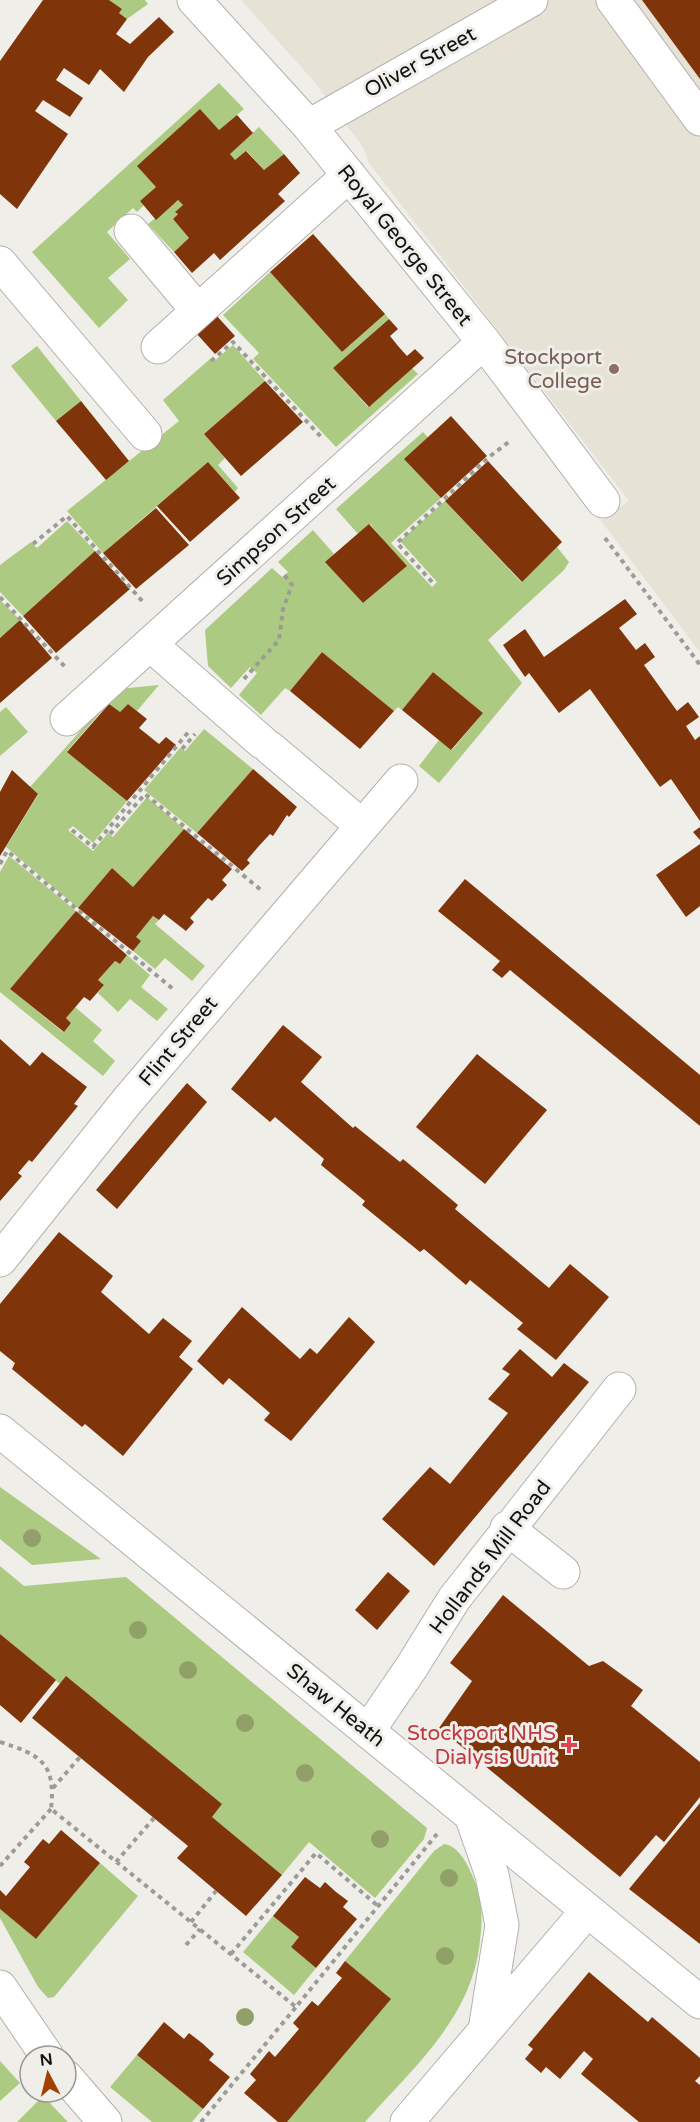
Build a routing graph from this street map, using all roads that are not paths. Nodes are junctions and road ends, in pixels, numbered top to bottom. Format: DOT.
graph roads {
  1 [pos="194,0"];
  2 [pos="531,0"];
  3 [pos="614,0"];
  4 [pos="700,119"];
  5 [pos="309,126"];
  6 [pos="349,175"];
  7 [pos="130,231"];
  8 [pos="0,263"];
  9 [pos="198,311"];
  10 [pos="484,342"];
  11 [pos="158,347"];
  12 [pos="145,434"];
  13 [pos="600,515"];
  14 [pos="160,637"];
  15 [pos="67,719"];
  16 [pos="401,781"];
  17 [pos="361,825"];
  18 [pos="0,1260"];
  19 [pos="619,1389"];
  20 [pos="0,1431"];
  21 [pos="507,1528"];
  22 [pos="564,1572"];
  23 [pos="368,1731"];
  24 [pos="465,1813"];
  25 [pos="587,1911"];
  26 [pos="0,1987"];
  27 [pos="700,2002"];
  28 [pos="485,2030"];
  29 [pos="39,2044"];
  30 [pos="78,2092"];
  31 [pos="105,2122"];
  32 [pos="407,2122"];
  1 -- 5 [label="street, Royal George Street"];
  2 -- 5 [label="street, Oliver Street"];
  3 -- 4 [label="street"];
  5 -- 6 [label="street, Royal George Street"];
  6 -- 9 [label="street"];
  6 -- 10 [label="street, Royal George Street"];
  7 -- 9 [label="street"];
  8 -- 12 [label="street"];
  9 -- 11 [label="street"];
  10 -- 13 [label="street, Royal George Street"];
  10 -- 14 [label="street, Simpson Street"];
  14 -- 15 [label="street, Simpson Street"];
  14 -- 17 [label="street"];
  16 -- 17 [label="street, Flint Street"];
  17 -- 18 [label="street, Flint Street"];
  19 -- 21 [label="street, Hollands Mill Road"];
  20 -- 23 [label="street, Shaw Heath"];
  21 -- 22 [label="street"];
  21 -- 23 [label="street, Hollands Mill Road"];
  23 -- 24 [label="street, Shaw Heath"];
  24 -- 25 [label="street, Shaw Heath"];
  24 -- 28 [label="street"];
  25 -- 27 [label="street, Shaw Heath"];
  25 -- 28 [label="street"];
  26 -- 29 [label="street"];
  28 -- 32 [label="street"];
  30 -- 31 [label="street"];
}
